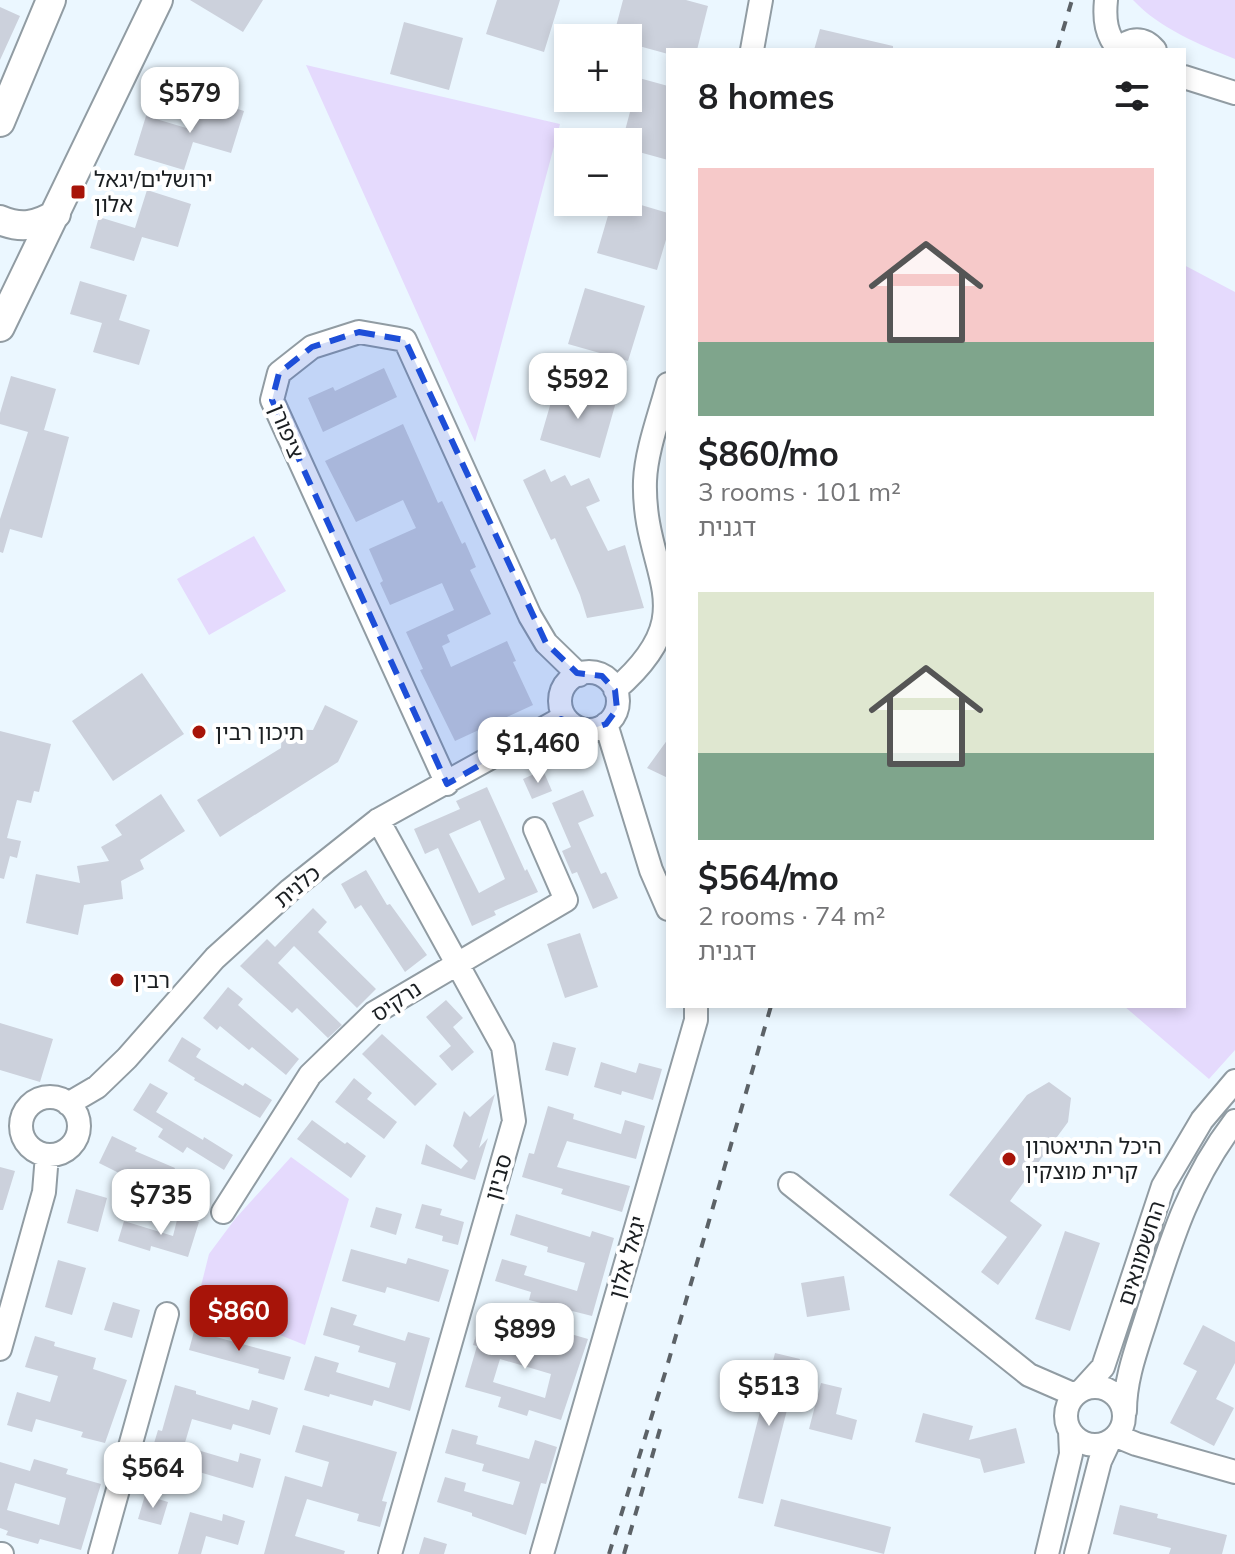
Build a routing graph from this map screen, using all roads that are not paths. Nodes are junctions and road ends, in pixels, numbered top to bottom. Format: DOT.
graph roads {
  1 [pos="51,0"];
  2 [pos="158,0"];
  3 [pos="761,0"];
  4 [pos="1106,0"];
  5 [pos="752,48"];
  6 [pos="1117,48"];
  7 [pos="1121,48"];
  8 [pos="1153,48"];
  9 [pos="1186,78"];
  10 [pos="1235,93"];
  11 [pos="0,122"];
  12 [pos="56,214"];
  13 [pos="0,220"];
  14 [pos="0,327"];
  15 [pos="666,392"];
  16 [pos="666,612"];
  17 [pos="666,612"];
  18 [pos="579,675"];
  19 [pos="615,690"];
  20 [pos="564,717"];
  21 [pos="606,724"];
  22 [pos="447,784"];
  23 [pos="378,820"];
  24 [pos="535,829"];
  25 [pos="666,904"];
  26 [pos="455,963"];
  27 [pos="696,1008"];
  28 [pos="1233,1085"];
  29 [pos="68,1104"];
  30 [pos="1202,1120"];
  31 [pos="10,1126"];
  32 [pos="1233,1129"];
  33 [pos="47,1155"];
  34 [pos="790,1184"];
  35 [pos="223,1212"];
  36 [pos="167,1314"];
  37 [pos="0,1349"];
  38 [pos="1079,1392"];
  39 [pos="1125,1411"];
  40 [pos="1070,1431"];
  41 [pos="1114,1440"];
  42 [pos="1235,1472"];
  43 [pos="100,1554"];
  44 [pos="390,1554"];
  45 [pos="542,1554"];
  46 [pos="1047,1554"];
  47 [pos="1076,1554"];
  1 -- 11 [label="main road"];
  2 -- 12 [label="main road"];
  3 -- 5 [label="street"];
  4 -- 6 [label="street"];
  7 -- 8 [label="street"];
  9 -- 10 [label="street"];
  12 -- 13 [label="main road"];
  12 -- 14 [label="main road"];
  15 -- 16 [label="street"];
  17 -- 19 [label="street"];
  18 -- 19 [label="street"];
  18 -- 20 [label="street"];
  18 -- 22 [label="street, ציפורן"];
  19 -- 21 [label="street"];
  20 -- 21 [label="street"];
  20 -- 22 [label="street, כלנית"];
  21 -- 25 [label="street"];
  22 -- 23 [label="street, כלנית"];
  23 -- 26 [label="street, סביון"];
  23 -- 29 [label="street, כלנית"];
  24 -- 26 [label="street, נרקיס"];
  26 -- 35 [label="street, נרקיס"];
  26 -- 44 [label="street, סביון"];
  27 -- 45 [label="street, יגאל אלון"];
  28 -- 30 [label="street, החשמונאים"];
  29 -- 31 [label="street"];
  29 -- 33 [label="street"];
  30 -- 32 [label="street"];
  30 -- 38 [label="street, החשמונאים"];
  31 -- 33 [label="street"];
  32 -- 39 [label="street, החשמונאים"];
  33 -- 37 [label="street"];
  34 -- 38 [label="street"];
  36 -- 43 [label="street"];
  38 -- 39 [label="street"];
  38 -- 40 [label="street"];
  39 -- 41 [label="street"];
  40 -- 41 [label="street"];
  40 -- 46 [label="street"];
  41 -- 42 [label="street"];
  41 -- 47 [label="street"];
}
